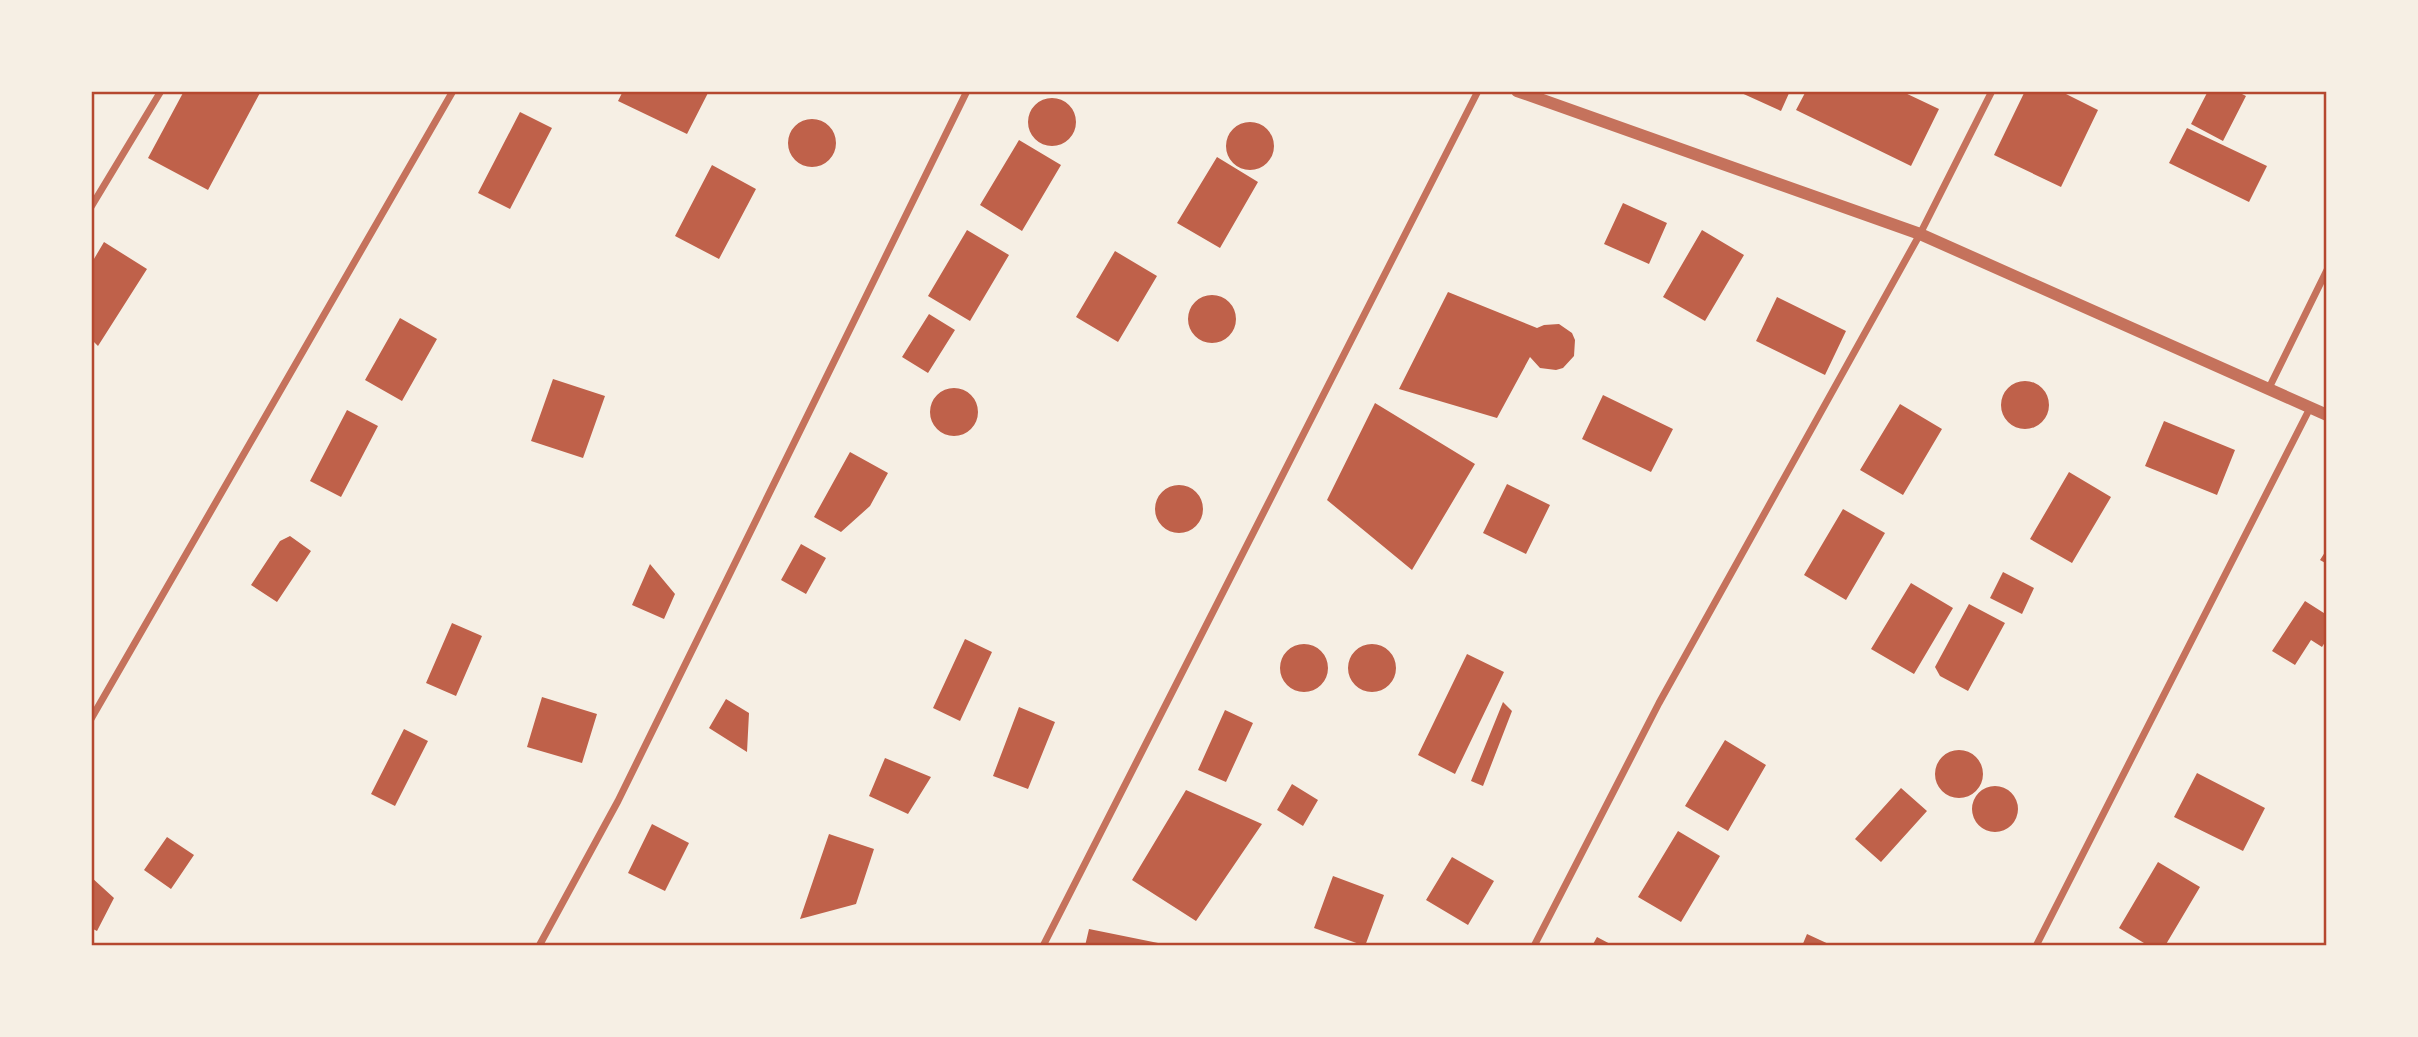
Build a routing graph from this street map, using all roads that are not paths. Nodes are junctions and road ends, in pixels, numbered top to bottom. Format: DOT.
graph roads {
  1 [pos="161,91"];
  2 [pos="453,91"];
  3 [pos="967,91"];
  4 [pos="1478,91"];
  5 [pos="1517,91"];
  6 [pos="1992,91"];
  7 [pos="1538,94"];
  8 [pos="91,207"];
  9 [pos="1920,234"];
  10 [pos="2327,270"];
  11 [pos="2268,390"];
  12 [pos="2310,408"];
  13 [pos="2327,415"];
  14 [pos="91,719"];
  15 [pos="539,946"];
  16 [pos="1043,946"];
  17 [pos="1534,946"];
  18 [pos="2036,946"];
  1 -- 8 [label="street"];
  2 -- 14 [label="street"];
  3 -- 15 [label="street"];
  4 -- 16 [label="street"];
  5 -- 7 [label="street"];
  6 -- 9 [label="street"];
  7 -- 9 [label="street"];
  9 -- 11 [label="street"];
  9 -- 17 [label="street"];
  10 -- 11 [label="street"];
  11 -- 12 [label="street"];
  12 -- 13 [label="street"];
  12 -- 18 [label="street"];
}
